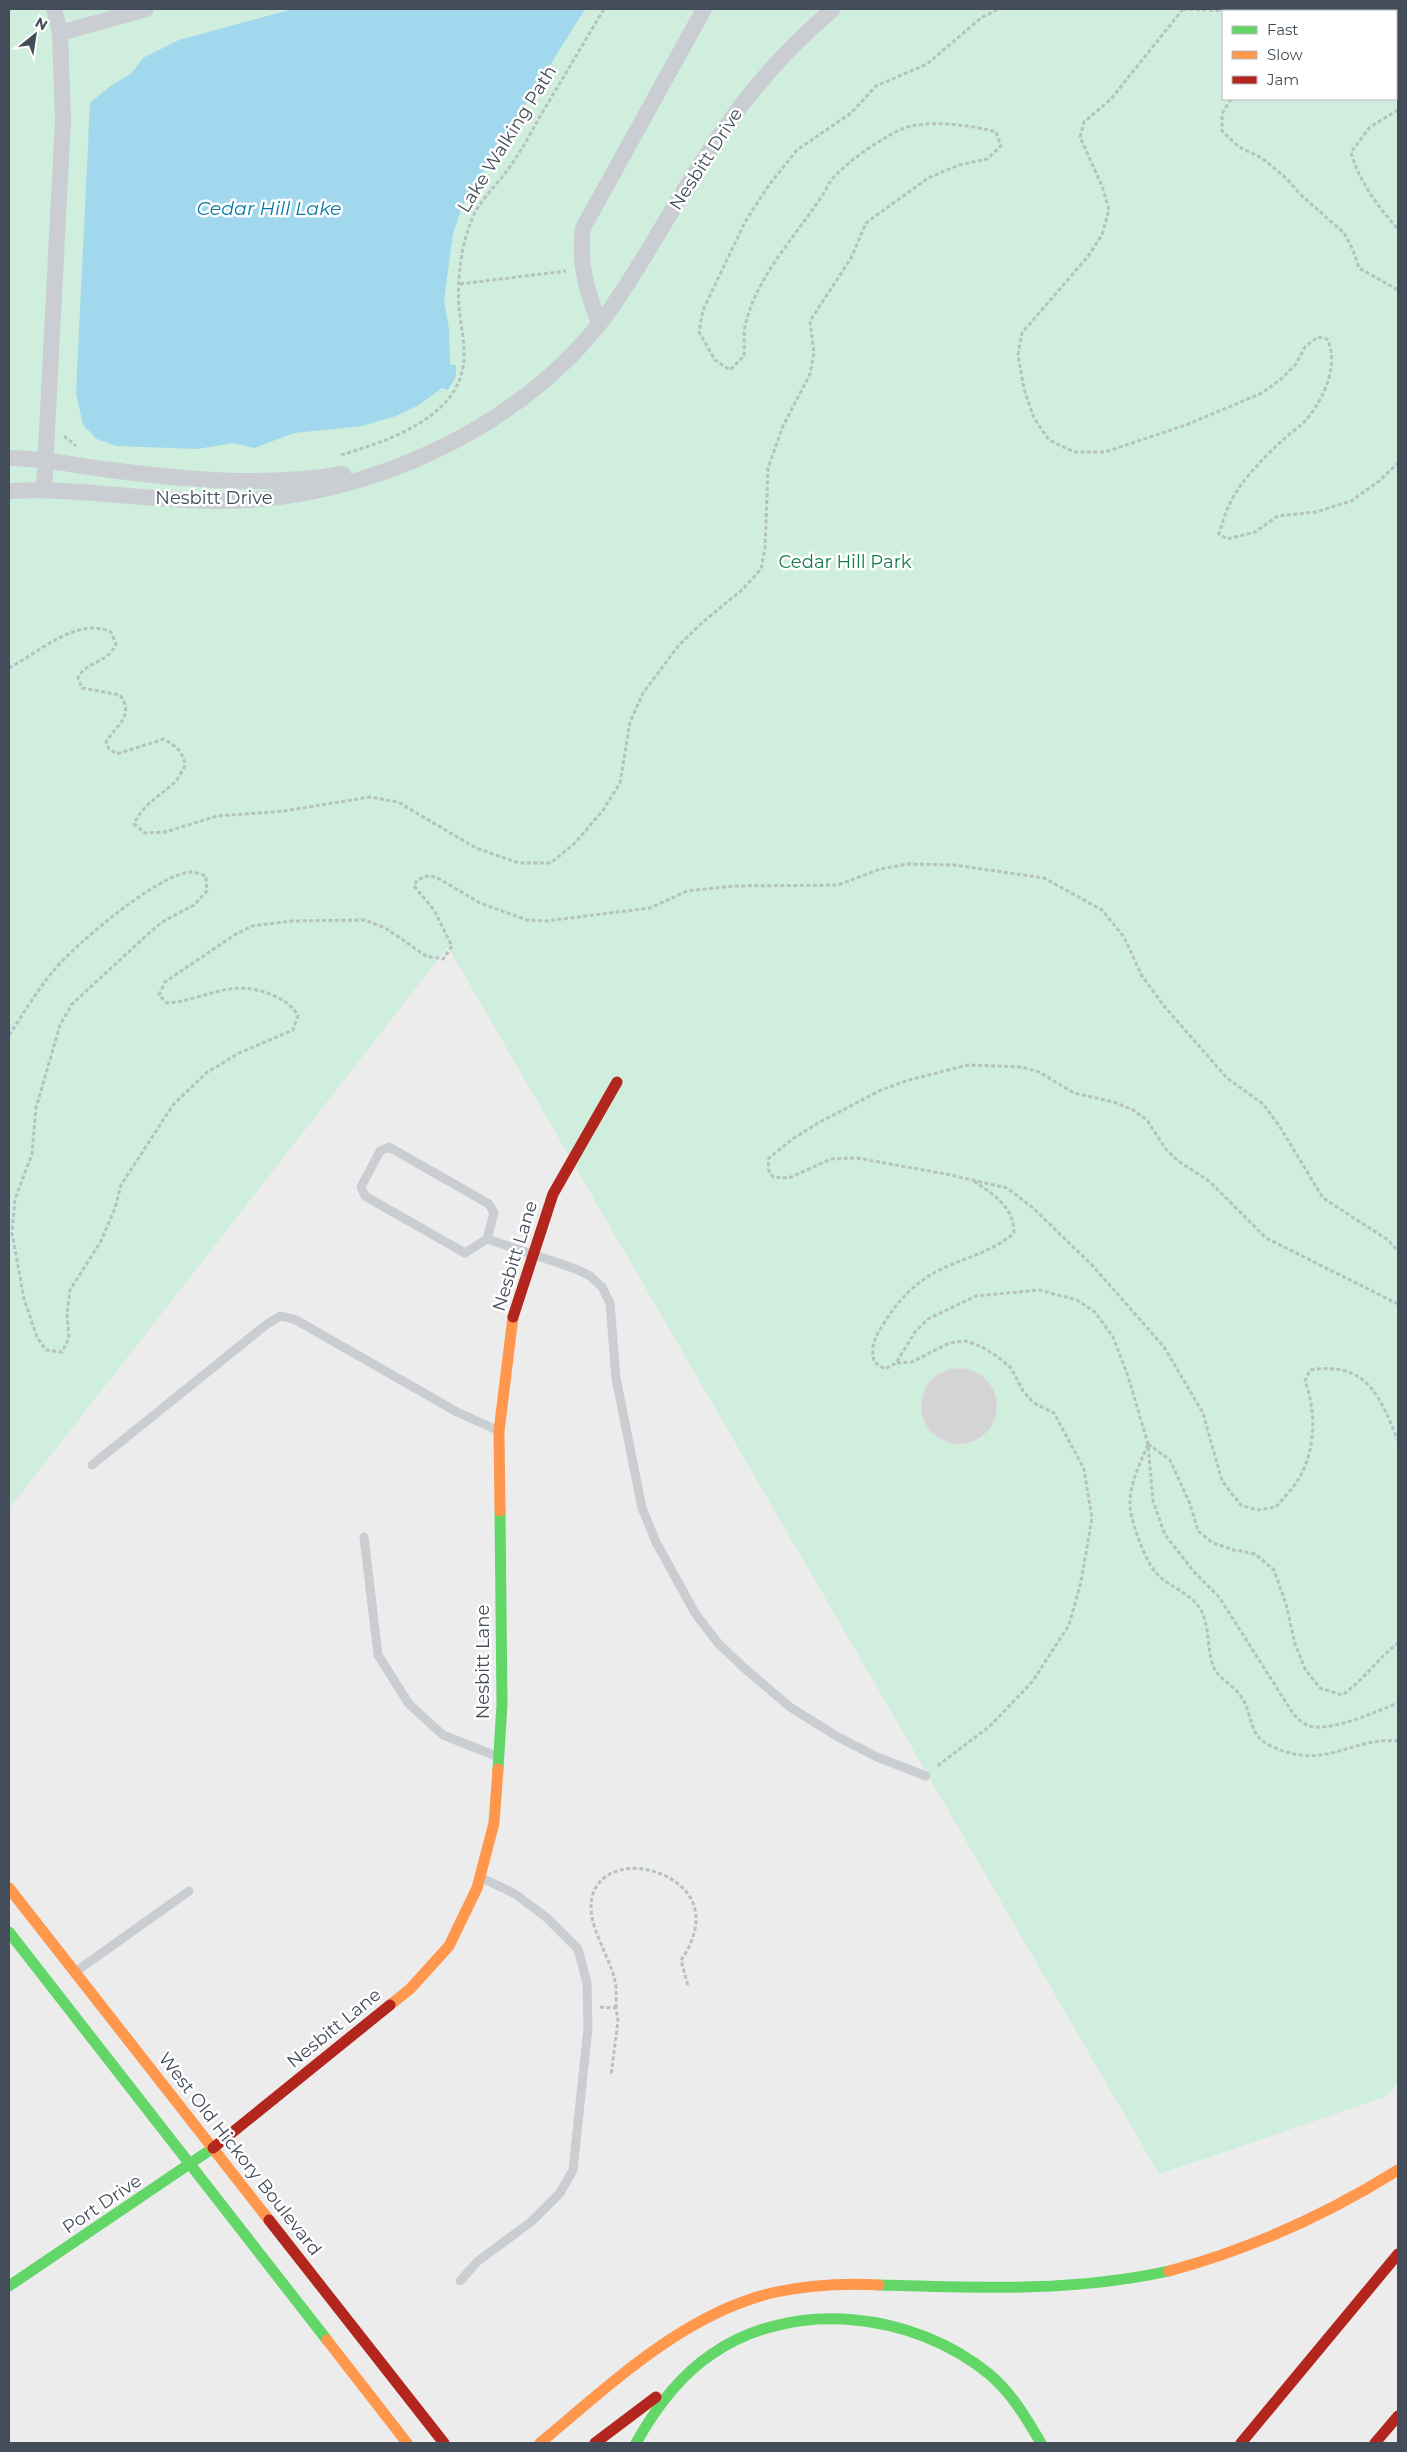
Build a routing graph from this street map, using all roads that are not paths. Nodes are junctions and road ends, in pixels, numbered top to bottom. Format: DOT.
graph roads {
  1 [pos="54,9"];
  2 [pos="146,9"];
  3 [pos="704,9"];
  4 [pos="831,9"];
  5 [pos="60,33"];
  6 [pos="599,324"];
  7 [pos="9,458"];
  8 [pos="414,459"];
  9 [pos="45,460"];
  10 [pos="44,489"];
  11 [pos="9,491"];
  12 [pos="617,1082"];
  13 [pos="488,1239"];
  14 [pos="531,1255"];
  15 [pos="499,1431"];
  16 [pos="92,1466"];
  17 [pos="364,1537"];
  18 [pos="499,1757"];
  19 [pos="926,1776"];
  20 [pos="480,1877"];
  21 [pos="9,1888"];
  22 [pos="189,1891"];
  23 [pos="9,1932"];
  24 [pos="75,1972"];
  25 [pos="213,2148"];
  26 [pos="191,2164"];
  27 [pos="1398,2170"];
  28 [pos="1398,2254"];
  29 [pos="460,2281"];
  30 [pos="9,2286"];
  31 [pos="706,2359"];
  32 [pos="1398,2416"];
  33 [pos="407,2443"];
  34 [pos="444,2443"];
  35 [pos="540,2443"];
  36 [pos="595,2443"];
  37 [pos="636,2443"];
  38 [pos="1041,2443"];
  39 [pos="1241,2443"];
  40 [pos="1375,2443"];
  1 -- 5 [label="street"];
  2 -- 5 [label="street"];
  3 -- 6 [label="street"];
  4 -- 6 [label="street, Nesbitt Drive"];
  5 -- 9 [label="street"];
  6 -- 8 [label="street, Nesbitt Drive"];
  7 -- 9 [label="street, Nesbitt Drive"];
  8 -- 9 [label="street, Nesbitt Drive"];
  8 -- 10 [label="street, Nesbitt Drive"];
  9 -- 10 [label="street"];
  10 -- 11 [label="street, Nesbitt Drive"];
  12 -- 14 [label="main road, Nesbitt Lane"];
  13 -- 13 [label="lane"];
  13 -- 14 [label="lane"];
  14 -- 15 [label="main road, Nesbitt Lane"];
  14 -- 19 [label="lane"];
  15 -- 16 [label="lane"];
  15 -- 18 [label="main road, Nesbitt Lane"];
  17 -- 18 [label="lane"];
  18 -- 20 [label="main road, Nesbitt Lane"];
  20 -- 25 [label="main road, Nesbitt Lane"];
  20 -- 29 [label="lane"];
  21 -- 24 [label="main road, West Old Hickory Boulevard"];
  22 -- 24 [label="lane"];
  23 -- 26 [label="main road"];
  24 -- 25 [label="main road, West Old Hickory Boulevard"];
  25 -- 26 [label="main road, Port Drive"];
  25 -- 34 [label="main road, West Old Hickory Boulevard"];
  26 -- 30 [label="main road, Port Drive"];
  26 -- 33 [label="main road"];
  27 -- 35 [label="main road"];
  28 -- 39 [label="main road"];
  31 -- 36 [label="main road"];
  31 -- 37 [label="main road"];
  31 -- 38 [label="main road"];
  32 -- 40 [label="main road"];
}
